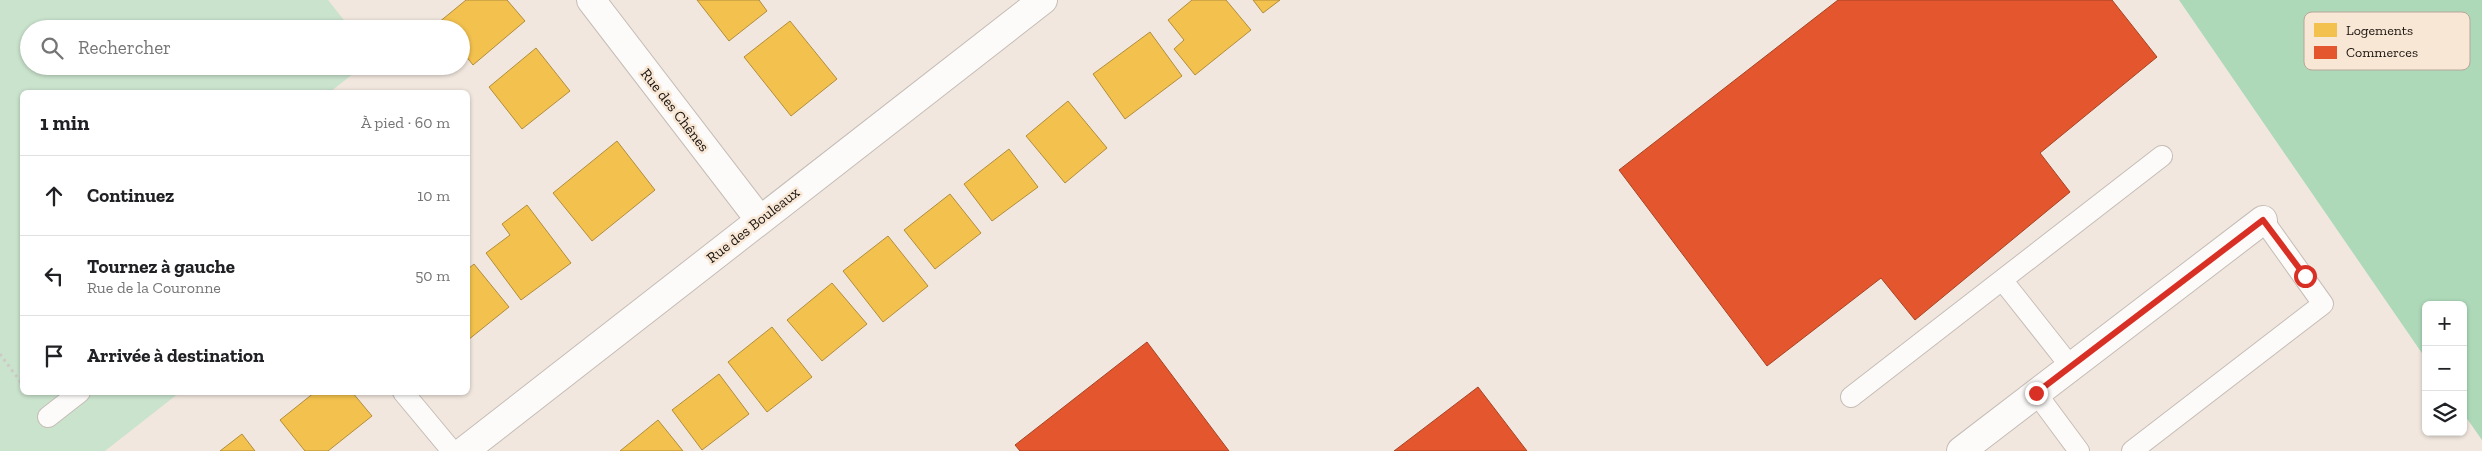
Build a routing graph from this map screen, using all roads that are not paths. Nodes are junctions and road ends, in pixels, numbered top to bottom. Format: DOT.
graph roads {
  1 [pos="591,0"];
  2 [pos="1043,0"];
  3 [pos="2162,156"];
  4 [pos="759,219"];
  5 [pos="2263,220"];
  6 [pos="2003,281"];
  7 [pos="2071,367"];
  8 [pos="2036,393"];
  9 [pos="76,395"];
  10 [pos="405,395"];
  11 [pos="1851,397"];
  12 [pos="48,417"];
  13 [pos="452,451"];
  14 [pos="464,451"];
  15 [pos="1961,451"];
  16 [pos="2079,451"];
  17 [pos="2132,451"];
  1 -- 4 [label="street, Rue des Chênes"];
  2 -- 4 [label="street, Rue des Bouleaux"];
  3 -- 6 [label="lane"];
  4 -- 14 [label="street, Rue des Bouleaux"];
  5 -- 7 [label="street"];
  5 -- 17 [label="lane"];
  6 -- 7 [label="lane"];
  6 -- 11 [label="lane"];
  7 -- 8 [label="street"];
  8 -- 15 [label="street"];
  8 -- 16 [label="lane"];
  9 -- 12 [label="lane"];
  10 -- 13 [label="lane"];
}
